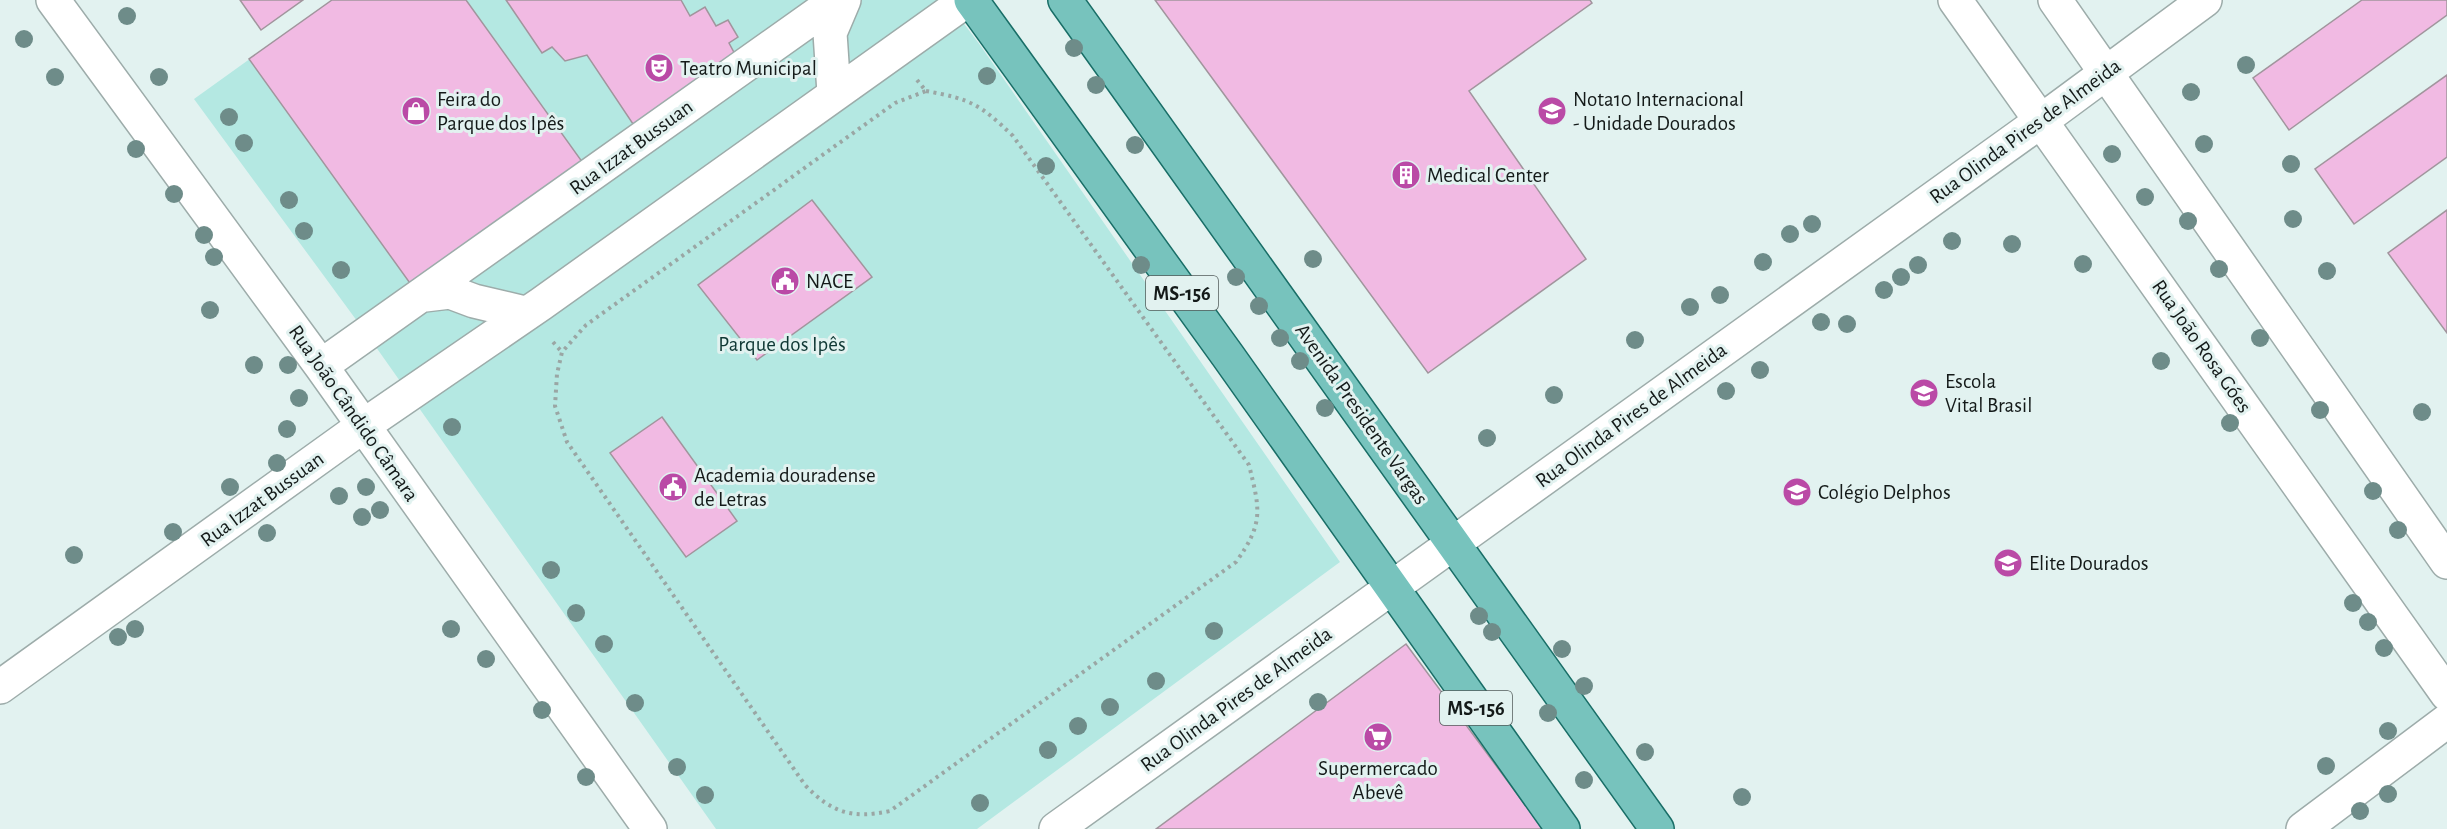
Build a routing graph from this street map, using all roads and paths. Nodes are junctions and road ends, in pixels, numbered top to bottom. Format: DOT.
graph roads {
  1 [pos="53,0"];
  2 [pos="837,0"];
  3 [pos="844,0"];
  4 [pos="969,0"];
  5 [pos="1065,0"];
  6 [pos="1955,0"];
  7 [pos="2055,0"];
  8 [pos="2205,0"];
  9 [pos="2106,73"];
  10 [pos="834,93"];
  11 [pos="2041,122"];
  12 [pos="425,294"];
  13 [pos="525,313"];
  14 [pos="586,325"];
  15 [pos="321,366"];
  16 [pos="363,426"];
  17 [pos="1453,543"];
  18 [pos="2447,562"];
  19 [pos="1390,588"];
  20 [pos="0,687"];
  21 [pos="2447,694"];
  22 [pos="2447,721"];
  23 [pos="650,829"];
  24 [pos="1056,829"];
  25 [pos="1563,829"];
  26 [pos="1657,829"];
  27 [pos="2302,829"];
  1 -- 15 [label="street, Rua João Cândido Câmara"];
  2 -- 12 [label="street, Rua Izzat Bussuan"];
  3 -- 10 [label="street"];
  4 -- 10 [label="street, Rua Izzat Bussuan"];
  4 -- 19 [label="main road, MS-156"];
  5 -- 17 [label="main road, Avenida Presidente Vargas"];
  6 -- 11 [label="street, Rua João Rosa Góes"];
  7 -- 9 [label="street"];
  8 -- 9 [label="street, Rua Olinda Pires de Almeida"];
  9 -- 11 [label="street, Rua Olinda Pires de Almeida"];
  9 -- 18 [label="street"];
  10 -- 13 [label="street, Rua Izzat Bussuan"];
  11 -- 17 [label="street, Rua Olinda Pires de Almeida"];
  11 -- 21 [label="street, Rua João Rosa Góes"];
  12 -- 13 [label="street"];
  12 -- 15 [label="street, Rua Izzat Bussuan"];
  13 -- 16 [label="street, Rua Izzat Bussuan"];
  14 -- 14 [label="path"];
  15 -- 16 [label="street, Rua João Cândido Câmara"];
  16 -- 20 [label="street, Rua Izzat Bussuan"];
  16 -- 23 [label="street, Rua João Cândido Câmara"];
  17 -- 19 [label="street, Rua Olinda Pires de Almeida"];
  17 -- 26 [label="main road, Avenida Presidente Vargas"];
  19 -- 24 [label="street, Rua Olinda Pires de Almeida"];
  19 -- 25 [label="main road, MS-156"];
  22 -- 27 [label="street"];
}
